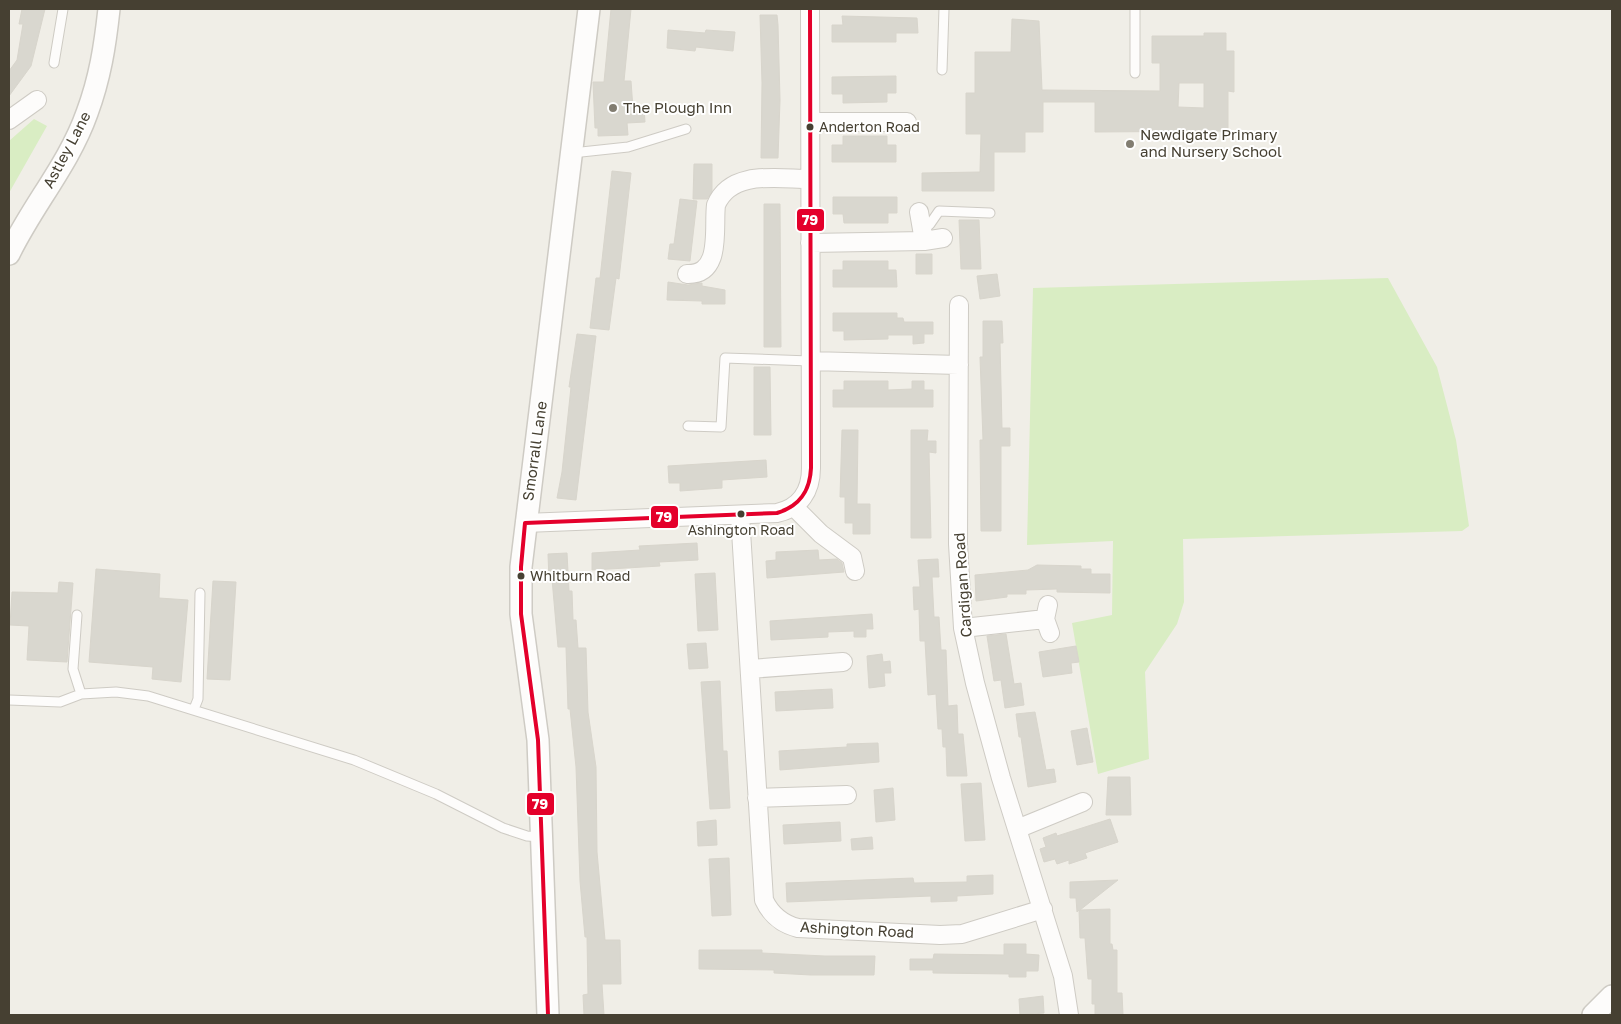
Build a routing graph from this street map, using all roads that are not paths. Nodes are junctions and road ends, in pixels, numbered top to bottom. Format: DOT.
graph roads {
  1 [pos="63,9"];
  2 [pos="109,9"];
  3 [pos="589,9"];
  4 [pos="810,9"];
  5 [pos="944,9"];
  6 [pos="1135,9"];
  7 [pos="54,64"];
  8 [pos="942,70"];
  9 [pos="1135,73"];
  10 [pos="37,100"];
  11 [pos="9,120"];
  12 [pos="810,122"];
  13 [pos="908,122"];
  14 [pos="686,129"];
  15 [pos="572,153"];
  16 [pos="810,179"];
  17 [pos="919,212"];
  18 [pos="990,213"];
  19 [pos="923,236"];
  20 [pos="943,238"];
  21 [pos="810,243"];
  22 [pos="9,254"];
  23 [pos="687,274"];
  24 [pos="959,305"];
  25 [pos="810,362"];
  26 [pos="959,365"];
  27 [pos="688,426"];
  28 [pos="794,508"];
  29 [pos="740,515"];
  30 [pos="525,523"];
  31 [pos="855,572"];
  32 [pos="200,593"];
  33 [pos="77,615"];
  34 [pos="1048,619"];
  35 [pos="963,628"];
  36 [pos="843,662"];
  37 [pos="750,669"];
  38 [pos="81,694"];
  39 [pos="9,700"];
  40 [pos="194,709"];
  41 [pos="847,795"];
  42 [pos="757,798"];
  43 [pos="1083,802"];
  44 [pos="1017,829"];
  45 [pos="541,837"];
  46 [pos="1043,909"];
  47 [pos="1612,996"];
  48 [pos="548,1015"];
  49 [pos="1069,1015"];
  50 [pos="1593,1015"];
  1 -- 7 [label="lane"];
  2 -- 22 [label="street, Astley Lane"];
  3 -- 15 [label="street, Smorrall Lane"];
  4 -- 12 [label="street"];
  5 -- 8 [label="lane"];
  6 -- 9 [label="lane"];
  10 -- 11 [label="street"];
  12 -- 13 [label="street"];
  12 -- 16 [label="street"];
  14 -- 15 [label="lane"];
  15 -- 30 [label="street, Smorrall Lane"];
  16 -- 21 [label="street"];
  16 -- 23 [label="street"];
  17 -- 19 [label="street"];
  18 -- 19 [label="lane"];
  19 -- 20 [label="street"];
  19 -- 21 [label="street"];
  21 -- 25 [label="street"];
  24 -- 26 [label="street, Cardigan Road"];
  25 -- 26 [label="street"];
  25 -- 27 [label="lane"];
  25 -- 28 [label="street"];
  26 -- 35 [label="street, Cardigan Road"];
  28 -- 29 [label="street"];
  28 -- 31 [label="street"];
  29 -- 30 [label="street"];
  29 -- 37 [label="street, Ashington Road"];
  30 -- 45 [label="street, Smorrall Lane"];
  32 -- 40 [label="lane"];
  33 -- 38 [label="lane"];
  34 -- 35 [label="street"];
  35 -- 44 [label="street, Cardigan Road"];
  36 -- 37 [label="street"];
  37 -- 42 [label="street, Ashington Road"];
  38 -- 39 [label="lane"];
  38 -- 40 [label="lane"];
  40 -- 45 [label="lane"];
  41 -- 42 [label="street"];
  42 -- 46 [label="street, Ashington Road"];
  43 -- 44 [label="street"];
  44 -- 46 [label="street, Cardigan Road"];
  45 -- 48 [label="street, Smorrall Lane"];
  46 -- 49 [label="street, Cardigan Road"];
  47 -- 50 [label="street"];
}
